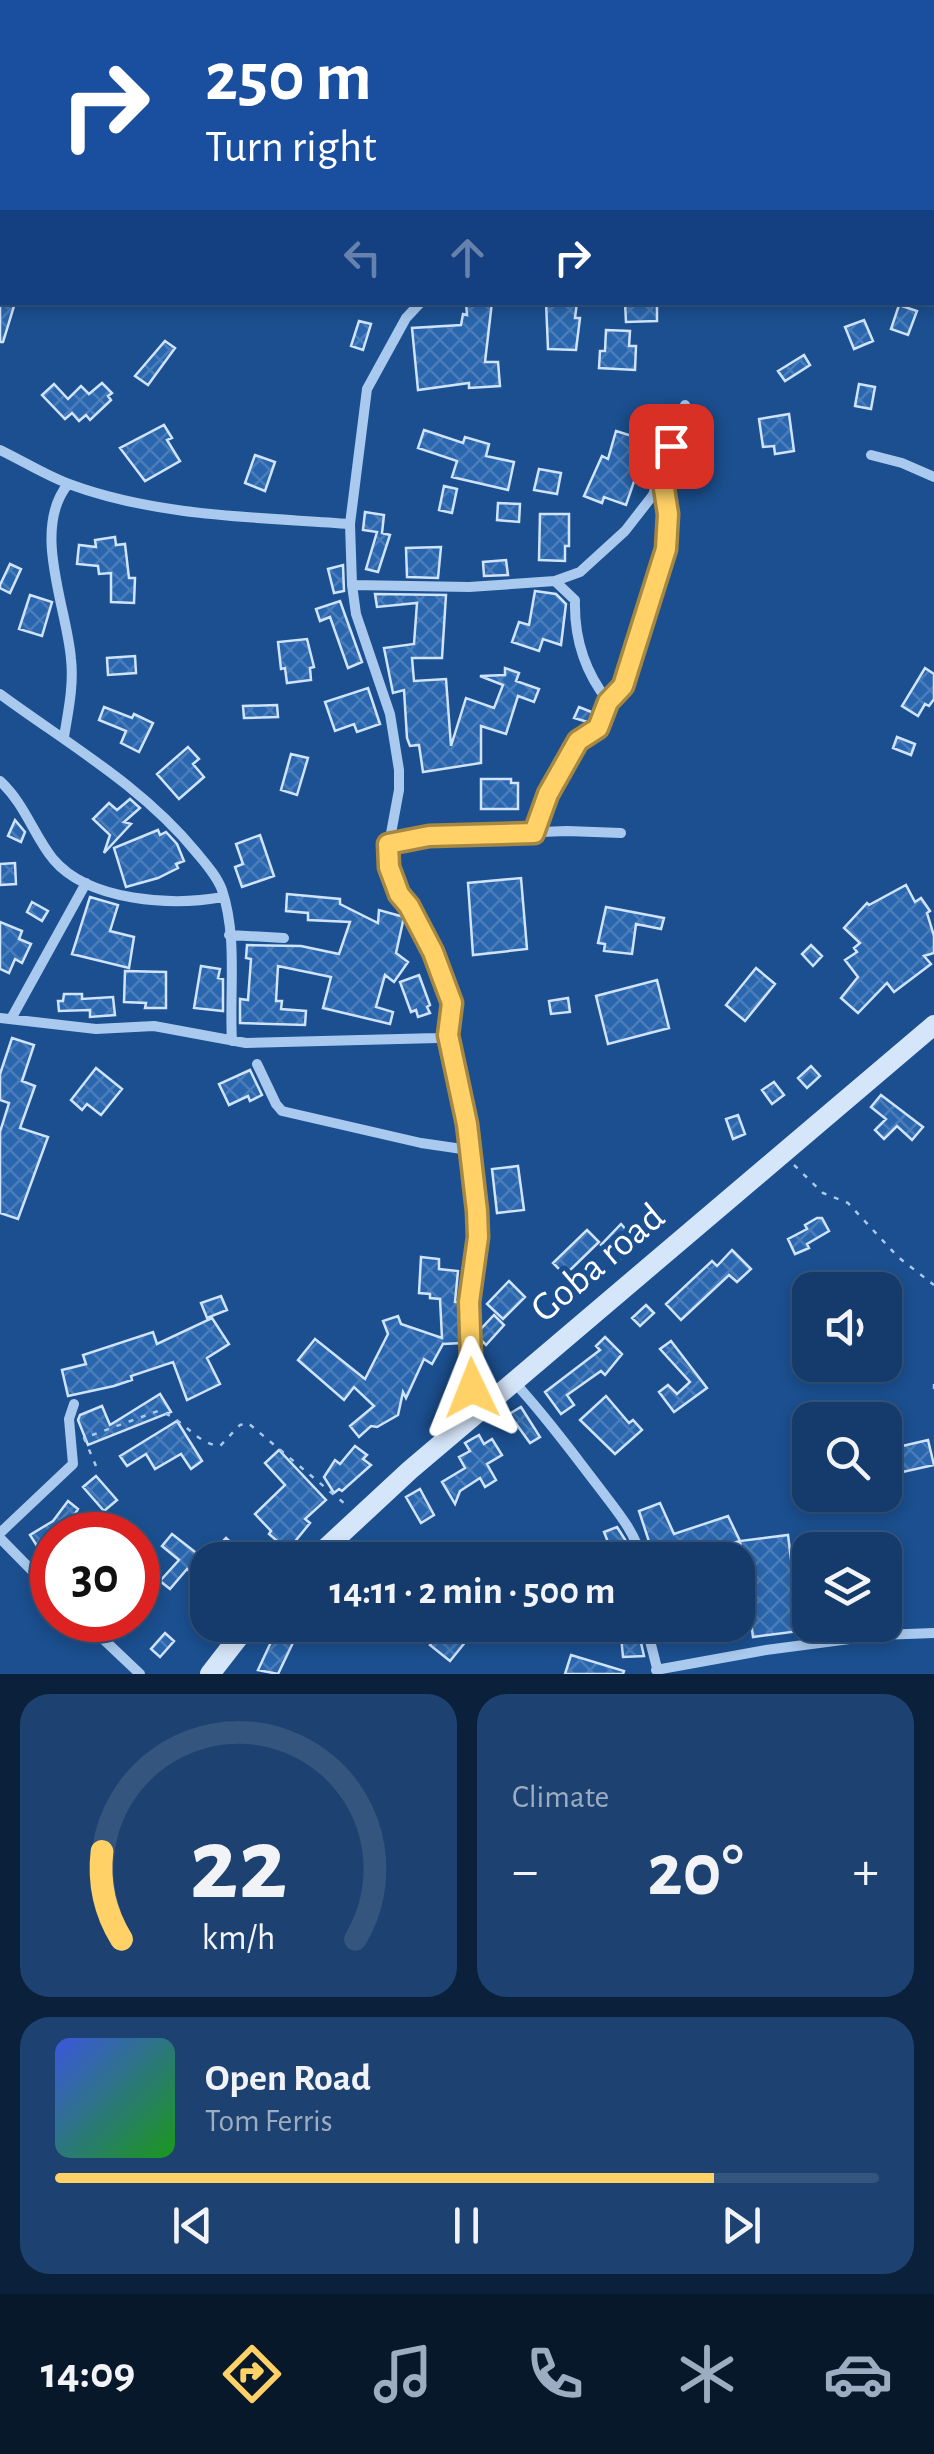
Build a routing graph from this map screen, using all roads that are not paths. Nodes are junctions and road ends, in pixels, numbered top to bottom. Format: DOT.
graph roads {
  1 [pos="417,305"];
  2 [pos="685,405"];
  3 [pos="0,450"];
  4 [pos="871,455"];
  5 [pos="662,476"];
  6 [pos="934,477"];
  7 [pos="68,484"];
  8 [pos="350,524"];
  9 [pos="555,581"];
  10 [pos="352,585"];
  11 [pos="0,694"];
  12 [pos="608,702"];
  13 [pos="64,737"];
  14 [pos="0,782"];
  15 [pos="621,832"];
  16 [pos="534,833"];
  17 [pos="388,844"];
  18 [pos="86,883"];
  19 [pos="224,897"];
  20 [pos="230,935"];
  21 [pos="284,938"];
  22 [pos="6,1018"];
  23 [pos="934,1025"];
  24 [pos="448,1035"];
  25 [pos="232,1042"];
  26 [pos="257,1064"];
  27 [pos="469,1150"];
  28 [pos="514,1381"];
  29 [pos="74,1404"];
  30 [pos="473,1416"];
  31 [pos="0,1536"];
  32 [pos="333,1542"];
  33 [pos="636,1542"];
  34 [pos="30,1568"];
  35 [pos="934,1633"];
  36 [pos="106,1642"];
  37 [pos="235,1642"];
  38 [pos="650,1642"];
  39 [pos="658,1672"];
  40 [pos="140,1674"];
  41 [pos="210,1674"];
  1 -- 8 [label="street"];
  2 -- 5 [label="street"];
  3 -- 7 [label="street"];
  4 -- 6 [label="street"];
  5 -- 9 [label="street"];
  5 -- 12 [label="street"];
  7 -- 8 [label="street"];
  7 -- 13 [label="street"];
  8 -- 10 [label="street"];
  9 -- 10 [label="street"];
  9 -- 12 [label="street"];
  10 -- 17 [label="street"];
  11 -- 13 [label="street"];
  12 -- 16 [label="street"];
  13 -- 19 [label="street"];
  14 -- 18 [label="street"];
  15 -- 16 [label="street"];
  16 -- 17 [label="street"];
  17 -- 24 [label="street"];
  18 -- 19 [label="street"];
  18 -- 22 [label="street"];
  19 -- 20 [label="street"];
  20 -- 21 [label="street"];
  20 -- 25 [label="street"];
  22 -- 25 [label="street"];
  23 -- 28 [label="main road, Goba road"];
  24 -- 25 [label="street"];
  24 -- 27 [label="street"];
  26 -- 27 [label="street"];
  27 -- 30 [label="street"];
  28 -- 30 [label="main road, Goba road"];
  28 -- 33 [label="street"];
  29 -- 31 [label="street"];
  30 -- 32 [label="main road, Goba road"];
  31 -- 34 [label="street"];
  35 -- 39 [label="street"];
  36 -- 40 [label="street"];
  37 -- 41 [label="main road"];
  38 -- 39 [label="street"];
}
